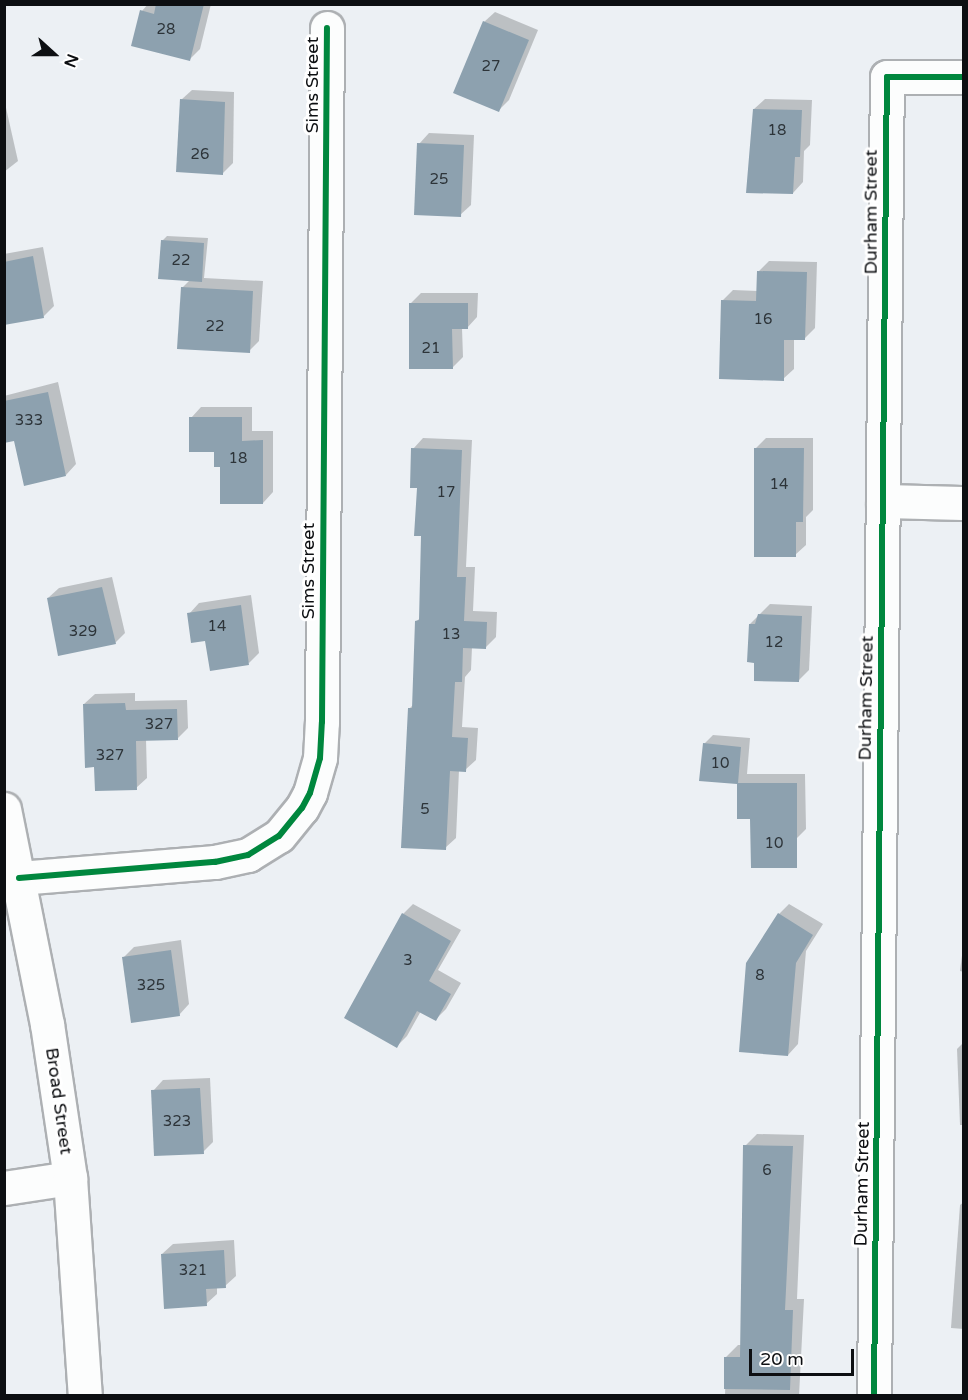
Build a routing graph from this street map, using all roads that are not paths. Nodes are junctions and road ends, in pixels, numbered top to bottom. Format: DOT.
graph roads {
  1 [pos="327,28"];
  2 [pos="963,78"];
  3 [pos="883,501"];
  4 [pos="963,503"];
  5 [pos="4,810"];
  6 [pos="18,878"];
  7 [pos="70,1178"];
  8 [pos="4,1188"];
  9 [pos="85,1395"];
  10 [pos="874,1395"];
  1 -- 6 [label="street, Sims Street"];
  2 -- 3 [label="street, Durham Street"];
  3 -- 4 [label="street"];
  3 -- 10 [label="street, Durham Street"];
  5 -- 6 [label="street, Broad Street"];
  6 -- 7 [label="street, Broad Street"];
  7 -- 8 [label="street"];
  7 -- 9 [label="street, Broad Street"];
}
